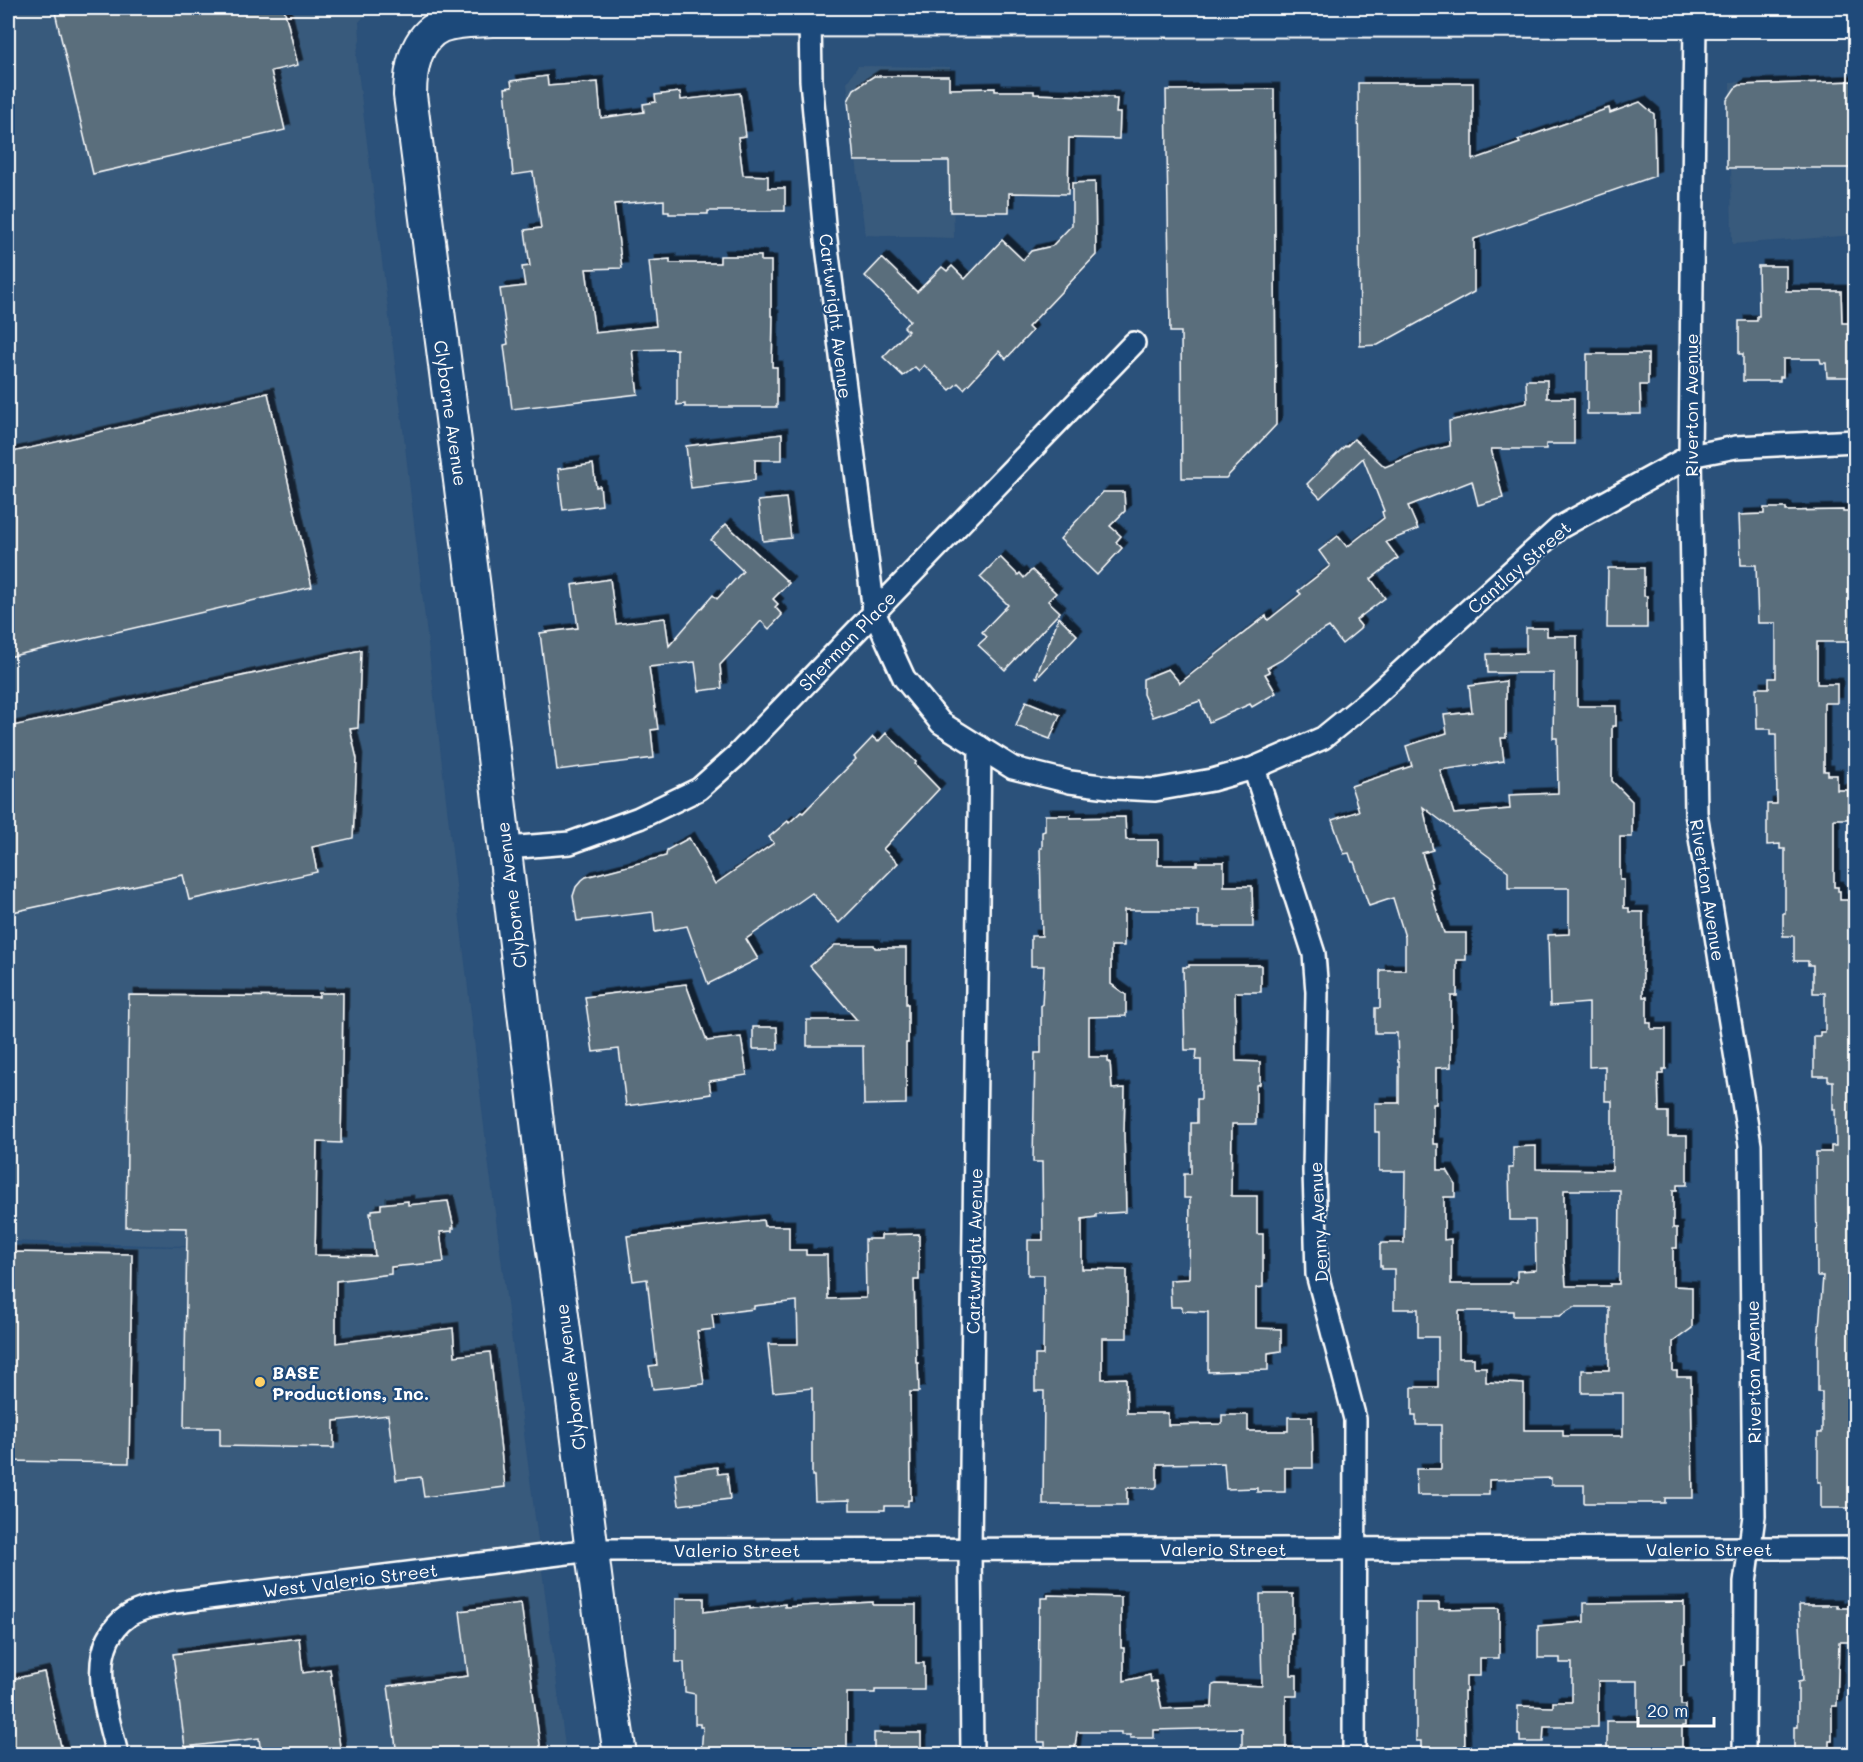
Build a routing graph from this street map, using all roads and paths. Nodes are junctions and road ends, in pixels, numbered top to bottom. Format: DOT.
graph roads {
  1 [pos="810,19"];
  2 [pos="1856,21"];
  3 [pos="1695,22"];
  4 [pos="1134,343"];
  5 [pos="1856,441"];
  6 [pos="1690,456"];
  7 [pos="874,612"];
  8 [pos="980,747"];
  9 [pos="1254,768"];
  10 [pos="506,848"];
  11 [pos="1856,1548"];
  12 [pos="970,1549"];
  13 [pos="1353,1549"];
  14 [pos="1750,1549"];
  15 [pos="591,1550"];
  16 [pos="117,1755"];
  17 [pos="620,1755"];
  18 [pos="972,1755"];
  19 [pos="1354,1755"];
  20 [pos="1744,1755"];
  1 -- 3 [label="main road"];
  1 -- 7 [label="street, Cartwright Avenue"];
  1 -- 10 [label="main road, Clyborne Avenue"];
  2 -- 3 [label="main road"];
  3 -- 6 [label="street, Riverton Avenue"];
  4 -- 7 [label="street, Sherman Place"];
  5 -- 6 [label="street, Cantlay Street"];
  6 -- 9 [label="street, Cantlay Street"];
  6 -- 14 [label="street, Riverton Avenue"];
  7 -- 8 [label="street, Cartwright Avenue"];
  7 -- 10 [label="street, Sherman Place"];
  8 -- 9 [label="street, Cantlay Street"];
  8 -- 12 [label="street, Cartwright Avenue"];
  9 -- 13 [label="street, Denny Avenue"];
  10 -- 15 [label="main road, Clyborne Avenue"];
  11 -- 14 [label="street, Valerio Street"];
  12 -- 13 [label="street, Valerio Street"];
  12 -- 15 [label="street, Valerio Street"];
  12 -- 18 [label="street, Cartwright Avenue"];
  13 -- 14 [label="street, Valerio Street"];
  13 -- 19 [label="street, Denny Avenue"];
  14 -- 20 [label="street, Riverton Avenue"];
  15 -- 16 [label="street, West Valerio Street"];
  15 -- 17 [label="main road, Clyborne Avenue"];
}
